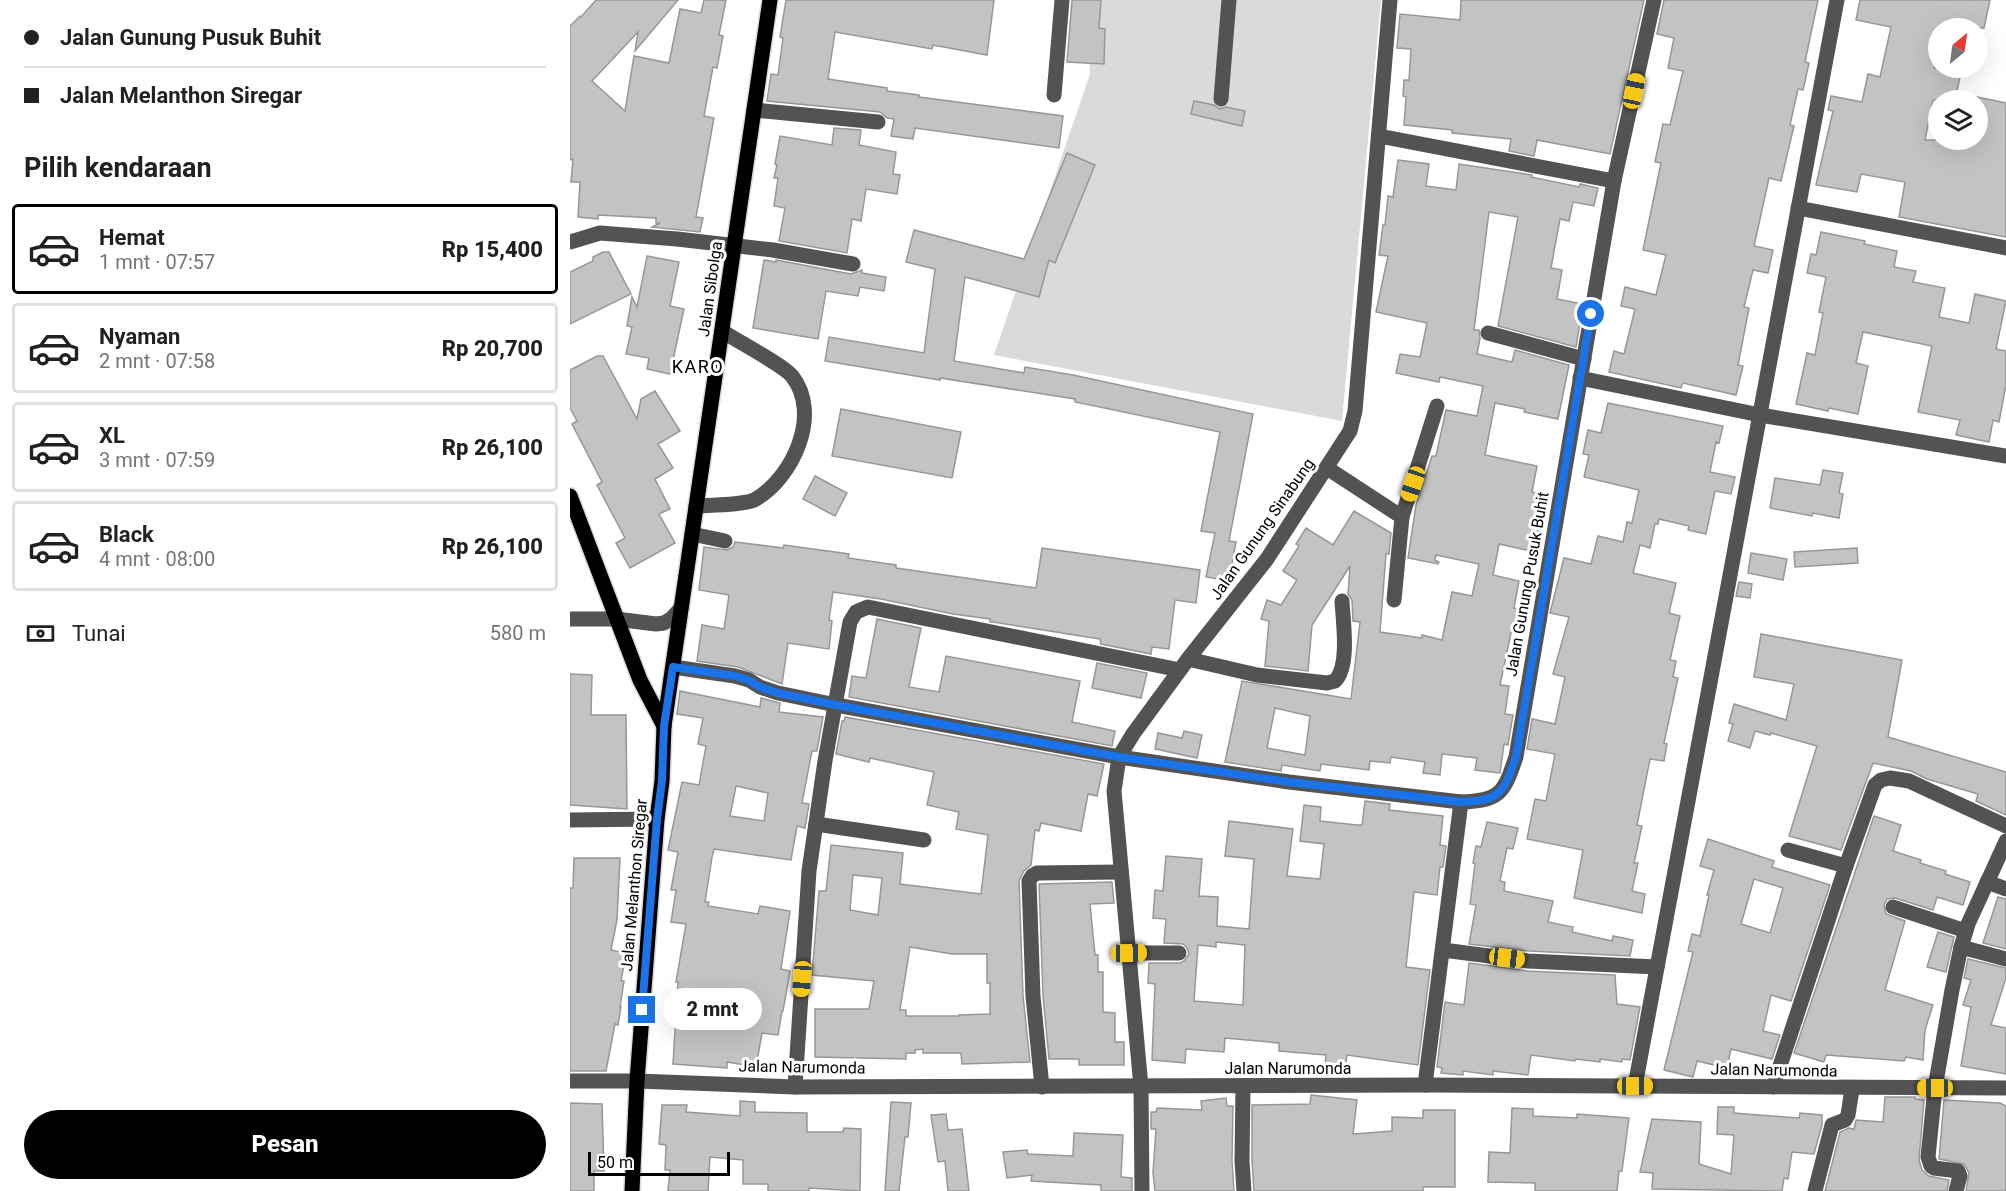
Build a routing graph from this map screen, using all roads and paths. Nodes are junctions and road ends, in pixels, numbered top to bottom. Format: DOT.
graph roads {
  1 [pos="770,0"];
  2 [pos="1062,0"];
  3 [pos="1228,0"];
  4 [pos="1390,0"];
  5 [pos="1654,0"];
  6 [pos="1837,0"];
  7 [pos="1054,94"];
  8 [pos="1221,99"];
  9 [pos="754,110"];
  10 [pos="878,122"];
  11 [pos="1379,136"];
  12 [pos="1614,181"];
  13 [pos="1798,208"];
  14 [pos="570,242"];
  15 [pos="734,245"];
  16 [pos="2006,248"];
  17 [pos="853,264"];
  18 [pos="722,332"];
  19 [pos="1488,333"];
  20 [pos="1584,359"];
  21 [pos="1580,378"];
  22 [pos="1437,406"];
  23 [pos="1760,415"];
  24 [pos="2006,456"];
  25 [pos="1327,468"];
  26 [pos="570,496"];
  27 [pos="696,506"];
  28 [pos="1402,517"];
  29 [pos="692,534"];
  30 [pos="725,541"];
  31 [pos="1394,600"];
  32 [pos="1342,601"];
  33 [pos="681,608"];
  34 [pos="570,619"];
  35 [pos="616,619"];
  36 [pos="1184,664"];
  37 [pos="673,667"];
  38 [pos="836,705"];
  39 [pos="664,726"];
  40 [pos="1119,757"];
  41 [pos="1461,802"];
  42 [pos="657,819"];
  43 [pos="570,820"];
  44 [pos="816,824"];
  45 [pos="2006,826"];
  46 [pos="924,840"];
  47 [pos="2006,841"];
  48 [pos="1788,850"];
  49 [pos="1846,866"];
  50 [pos="1120,872"];
  51 [pos="1987,882"];
  52 [pos="2006,889"];
  53 [pos="1893,907"];
  54 [pos="1966,931"];
  55 [pos="1962,947"];
  56 [pos="1443,950"];
  57 [pos="1129,953"];
  58 [pos="1179,953"];
  59 [pos="2006,958"];
  60 [pos="1657,967"];
  61 [pos="570,1081"];
  62 [pos="637,1081"];
  63 [pos="1425,1085"];
  64 [pos="1243,1086"];
  65 [pos="1635,1086"];
  66 [pos="795,1087"];
  67 [pos="1042,1087"];
  68 [pos="1141,1087"];
  69 [pos="1773,1087"];
  70 [pos="1935,1088"];
  71 [pos="2006,1088"];
  72 [pos="1852,1089"];
  73 [pos="632,1191"];
  74 [pos="1142,1191"];
  75 [pos="1244,1191"];
  76 [pos="1815,1191"];
  77 [pos="1956,1191"];
  1 -- 9 [label="main road, Jalan Sibolga"];
  2 -- 7 [label="street"];
  3 -- 8 [label="street"];
  4 -- 11 [label="street, Jalan Gunung Sinabung"];
  5 -- 12 [label="street, Jalan Gunung Pusuk Buhit"];
  6 -- 13 [label="street"];
  9 -- 10 [label="street"];
  9 -- 15 [label="main road, Jalan Sibolga"];
  11 -- 12 [label="street"];
  11 -- 25 [label="street, Jalan Gunung Sinabung"];
  12 -- 20 [label="street, Jalan Gunung Pusuk Buhit"];
  13 -- 16 [label="street"];
  13 -- 23 [label="street"];
  14 -- 15 [label="street"];
  15 -- 17 [label="street"];
  15 -- 18 [label="main road, Jalan Sibolga"];
  18 -- 27 [label="main road, Jalan Sibolga"];
  18 -- 27 [label="street"];
  19 -- 20 [label="street"];
  20 -- 21 [label="street, Jalan Gunung Pusuk Buhit"];
  21 -- 23 [label="street"];
  21 -- 41 [label="street, Jalan Gunung Pusuk Buhit"];
  22 -- 28 [label="street"];
  23 -- 24 [label="street"];
  23 -- 60 [label="street"];
  25 -- 28 [label="street"];
  25 -- 36 [label="street, Jalan Gunung Sinabung"];
  26 -- 35 [label="main road"];
  27 -- 29 [label="main road, Jalan Sibolga"];
  28 -- 31 [label="street"];
  29 -- 30 [label="street"];
  29 -- 33 [label="main road, Jalan Sibolga"];
  32 -- 36 [label="street"];
  33 -- 35 [label="street"];
  33 -- 37 [label="main road, Jalan Sibolga"];
  34 -- 35 [label="street"];
  35 -- 39 [label="main road"];
  36 -- 38 [label="street"];
  36 -- 40 [label="street, Jalan Gunung Sinabung"];
  37 -- 38 [label="street, Jalan Gunung Pusuk Buhit"];
  37 -- 39 [label="main road, Jalan Sibolga"];
  38 -- 40 [label="street, Jalan Gunung Pusuk Buhit"];
  38 -- 44 [label="street"];
  39 -- 42 [label="main road, Jalan Melanthon Siregar"];
  40 -- 41 [label="street, Jalan Gunung Pusuk Buhit"];
  40 -- 50 [label="street, Jalan Gunung Sinabung"];
  41 -- 56 [label="street"];
  42 -- 43 [label="street"];
  42 -- 62 [label="main road, Jalan Melanthon Siregar"];
  44 -- 46 [label="street"];
  44 -- 66 [label="street"];
  45 -- 49 [label="street"];
  47 -- 51 [label="street"];
  48 -- 49 [label="street"];
  49 -- 69 [label="street"];
  50 -- 57 [label="street, Jalan Gunung Sinabung"];
  50 -- 67 [label="street"];
  51 -- 52 [label="street"];
  51 -- 54 [label="street"];
  53 -- 54 [label="street"];
  54 -- 55 [label="street"];
  55 -- 59 [label="street"];
  55 -- 70 [label="street"];
  56 -- 60 [label="street"];
  56 -- 63 [label="street"];
  57 -- 58 [label="street"];
  57 -- 68 [label="street, Jalan Gunung Sinabung"];
  60 -- 65 [label="street"];
  61 -- 62 [label="street, Jalan Narumonda"];
  62 -- 66 [label="street, Jalan Narumonda"];
  62 -- 73 [label="main road, Jalan Melanthon Siregar"];
  63 -- 64 [label="street, Jalan Narumonda"];
  63 -- 65 [label="street, Jalan Narumonda"];
  64 -- 68 [label="street, Jalan Narumonda"];
  64 -- 75 [label="street"];
  65 -- 69 [label="street, Jalan Narumonda"];
  66 -- 67 [label="street, Jalan Narumonda"];
  67 -- 68 [label="street, Jalan Narumonda"];
  68 -- 74 [label="street, Jalan Gunung Sinabung"];
  69 -- 72 [label="street, Jalan Narumonda"];
  70 -- 71 [label="street, Jalan Narumonda"];
  70 -- 72 [label="street, Jalan Narumonda"];
  70 -- 77 [label="street"];
  72 -- 76 [label="street"];
}
